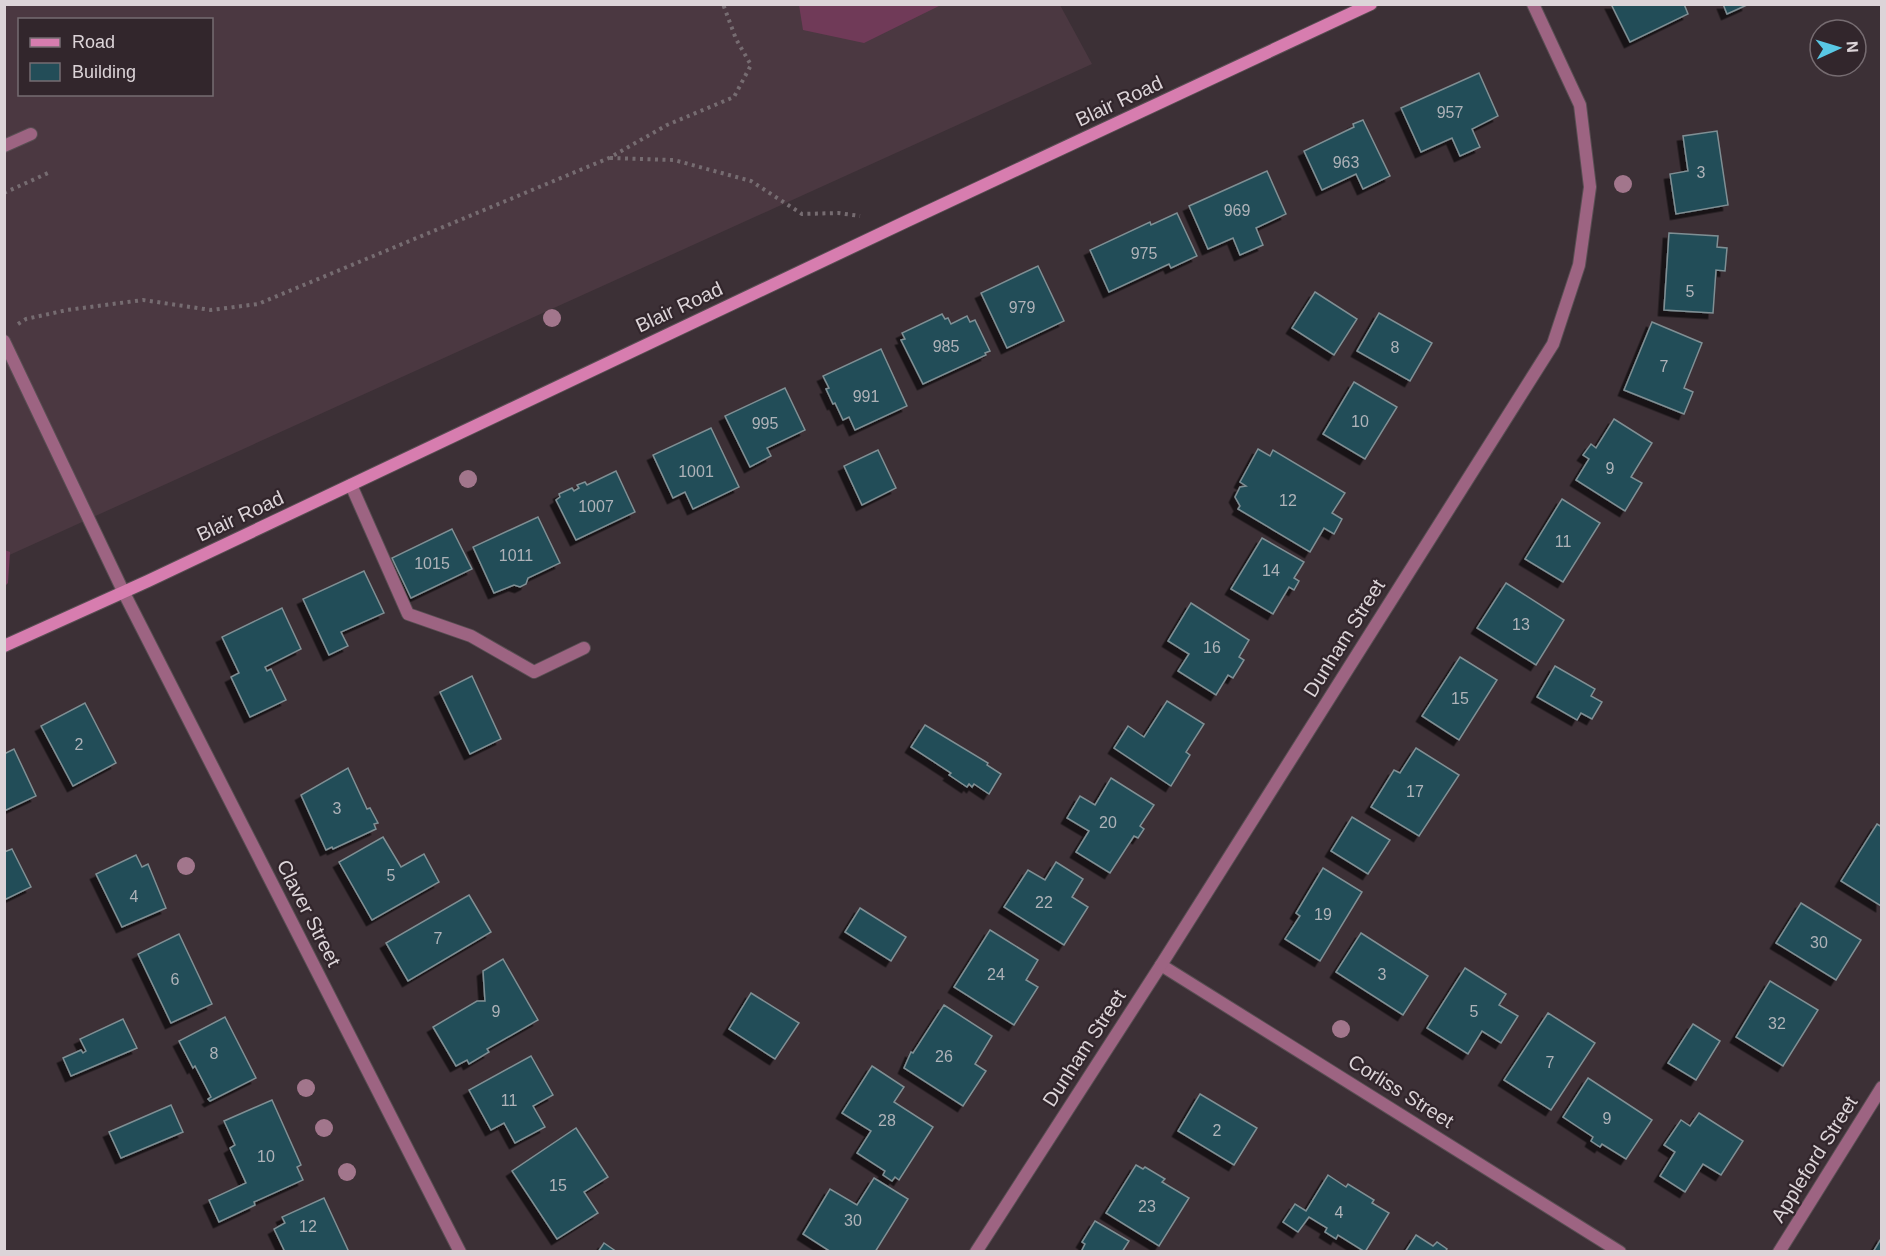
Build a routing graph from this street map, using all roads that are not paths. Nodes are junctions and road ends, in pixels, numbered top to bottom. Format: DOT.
graph roads {
  1 [pos="1371,4"];
  2 [pos="1533,4"];
  3 [pos="31,134"];
  4 [pos="4,146"];
  5 [pos="4,341"];
  6 [pos="351,485"];
  7 [pos="124,593"];
  8 [pos="4,646"];
  9 [pos="585,648"];
  10 [pos="1161,965"];
  11 [pos="1881,1087"];
  12 [pos="460,1251"];
  13 [pos="976,1251"];
  14 [pos="1620,1251"];
  15 [pos="1779,1251"];
  1 -- 6 [label="main road, Blair Road"];
  2 -- 10 [label="street, Dunham Street"];
  3 -- 4 [label="street"];
  5 -- 7 [label="street, Claver Street"];
  6 -- 7 [label="main road, Blair Road"];
  6 -- 9 [label="street"];
  7 -- 8 [label="main road, Blair Road"];
  7 -- 12 [label="street, Claver Street"];
  10 -- 13 [label="street, Dunham Street"];
  10 -- 14 [label="street, Corliss Street"];
  11 -- 15 [label="street, Appleford Street"];
}
